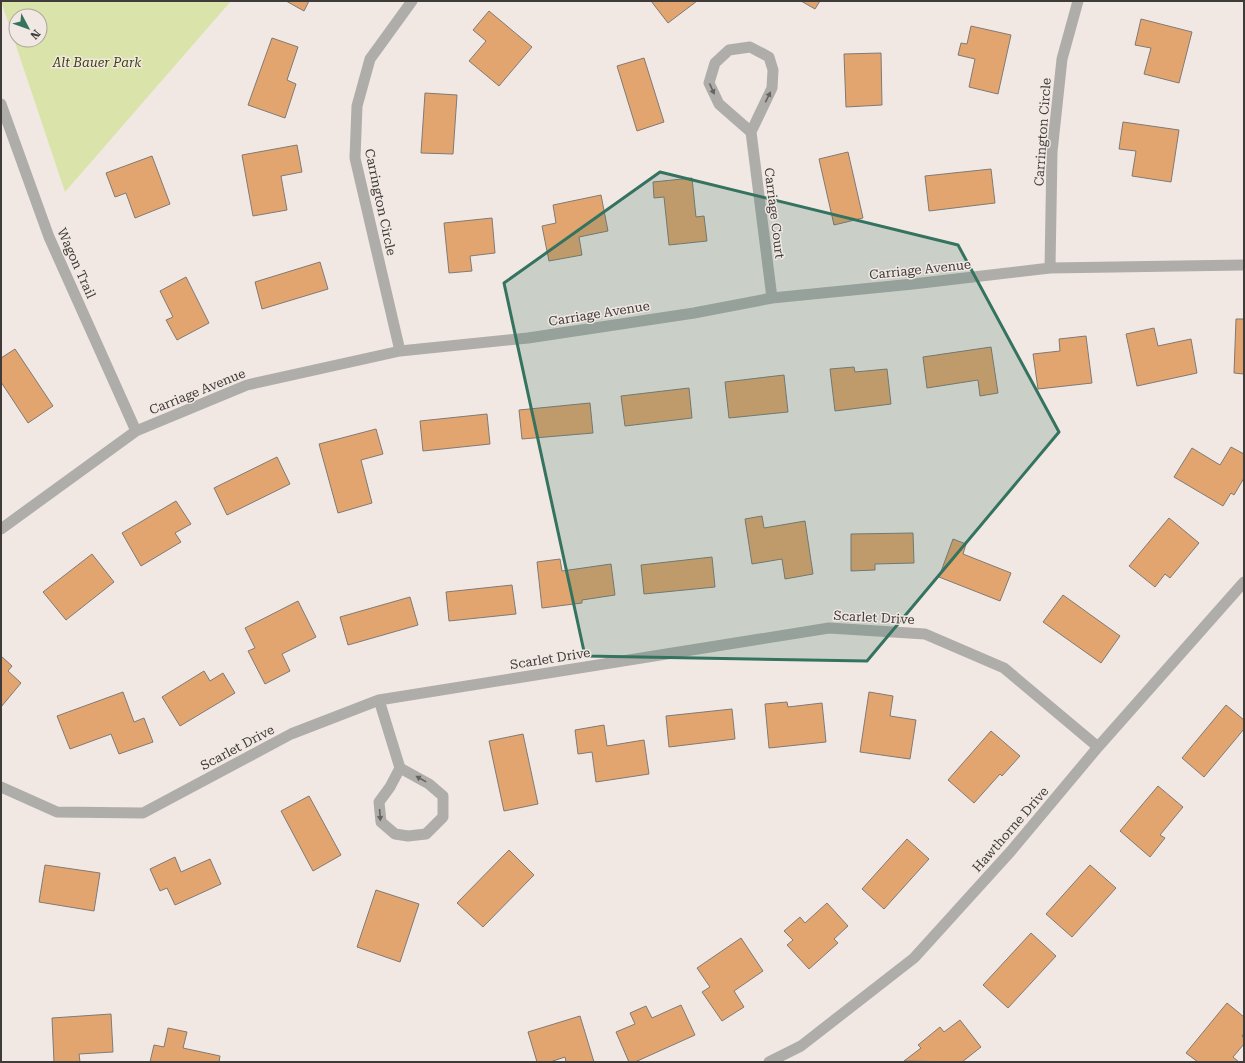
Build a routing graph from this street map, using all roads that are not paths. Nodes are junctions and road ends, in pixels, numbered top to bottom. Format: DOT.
graph roads {
  1 [pos="412,1"];
  2 [pos="1078,1"];
  3 [pos="1,104"];
  4 [pos="751,132"];
  5 [pos="1244,265"];
  6 [pos="1050,268"];
  7 [pos="772,298"];
  8 [pos="400,351"];
  9 [pos="136,430"];
  10 [pos="1,529"];
  11 [pos="1244,582"];
  12 [pos="379,700"];
  13 [pos="1098,747"];
  14 [pos="400,768"];
  15 [pos="1,787"];
  16 [pos="769,1062"];
  1 -- 8 [label="street, Carrington Circle"];
  2 -- 6 [label="street, Carrington Circle"];
  3 -- 9 [label="street, Wagon Trail"];
  4 -- 4 [label="street, one-way"];
  4 -- 7 [label="street, Carriage Court"];
  5 -- 6 [label="street, Carriage Avenue"];
  6 -- 7 [label="street, Carriage Avenue"];
  7 -- 8 [label="street, Carriage Avenue"];
  8 -- 9 [label="street, Carriage Avenue"];
  9 -- 10 [label="street, Carriage Avenue"];
  11 -- 13 [label="street, Hawthorne Drive"];
  12 -- 13 [label="street, Scarlet Drive"];
  12 -- 14 [label="street"];
  12 -- 15 [label="street, Scarlet Drive"];
  13 -- 16 [label="street, Hawthorne Drive"];
  14 -- 14 [label="street, one-way"];
}
